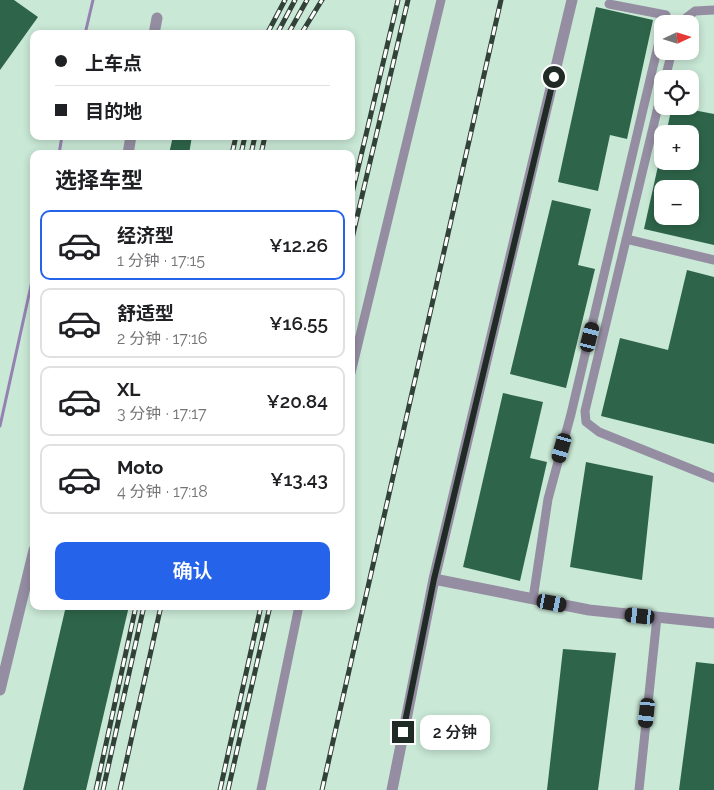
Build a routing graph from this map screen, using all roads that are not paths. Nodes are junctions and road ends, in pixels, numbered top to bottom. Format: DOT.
graph roads {
  1 [pos="441,0"];
  2 [pos="572,0"];
  3 [pos="609,4"];
  4 [pos="714,10"];
  5 [pos="666,15"];
  6 [pos="690,15"];
  7 [pos="157,18"];
  8 [pos="155,30"];
  9 [pos="655,60"];
  10 [pos="656,115"];
  11 [pos="626,239"];
  12 [pos="714,260"];
  13 [pos="355,356"];
  14 [pos="714,478"];
  15 [pos="30,566"];
  16 [pos="434,579"];
  17 [pos="533,599"];
  18 [pos="298,610"];
  19 [pos="657,617"];
  20 [pos="714,623"];
  21 [pos="0,690"];
  22 [pos="261,790"];
  23 [pos="392,790"];
  24 [pos="639,790"];
  1 -- 13 [label="street"];
  2 -- 16 [label="street"];
  3 -- 5 [label="street"];
  4 -- 6 [label="street"];
  7 -- 8 [label="street"];
  9 -- 17 [label="street"];
  10 -- 11 [label="street"];
  11 -- 12 [label="street"];
  11 -- 14 [label="street"];
  15 -- 21 [label="street"];
  16 -- 17 [label="street"];
  16 -- 23 [label="street"];
  17 -- 19 [label="street"];
  18 -- 22 [label="street"];
  19 -- 20 [label="street"];
  19 -- 24 [label="street"];
}
